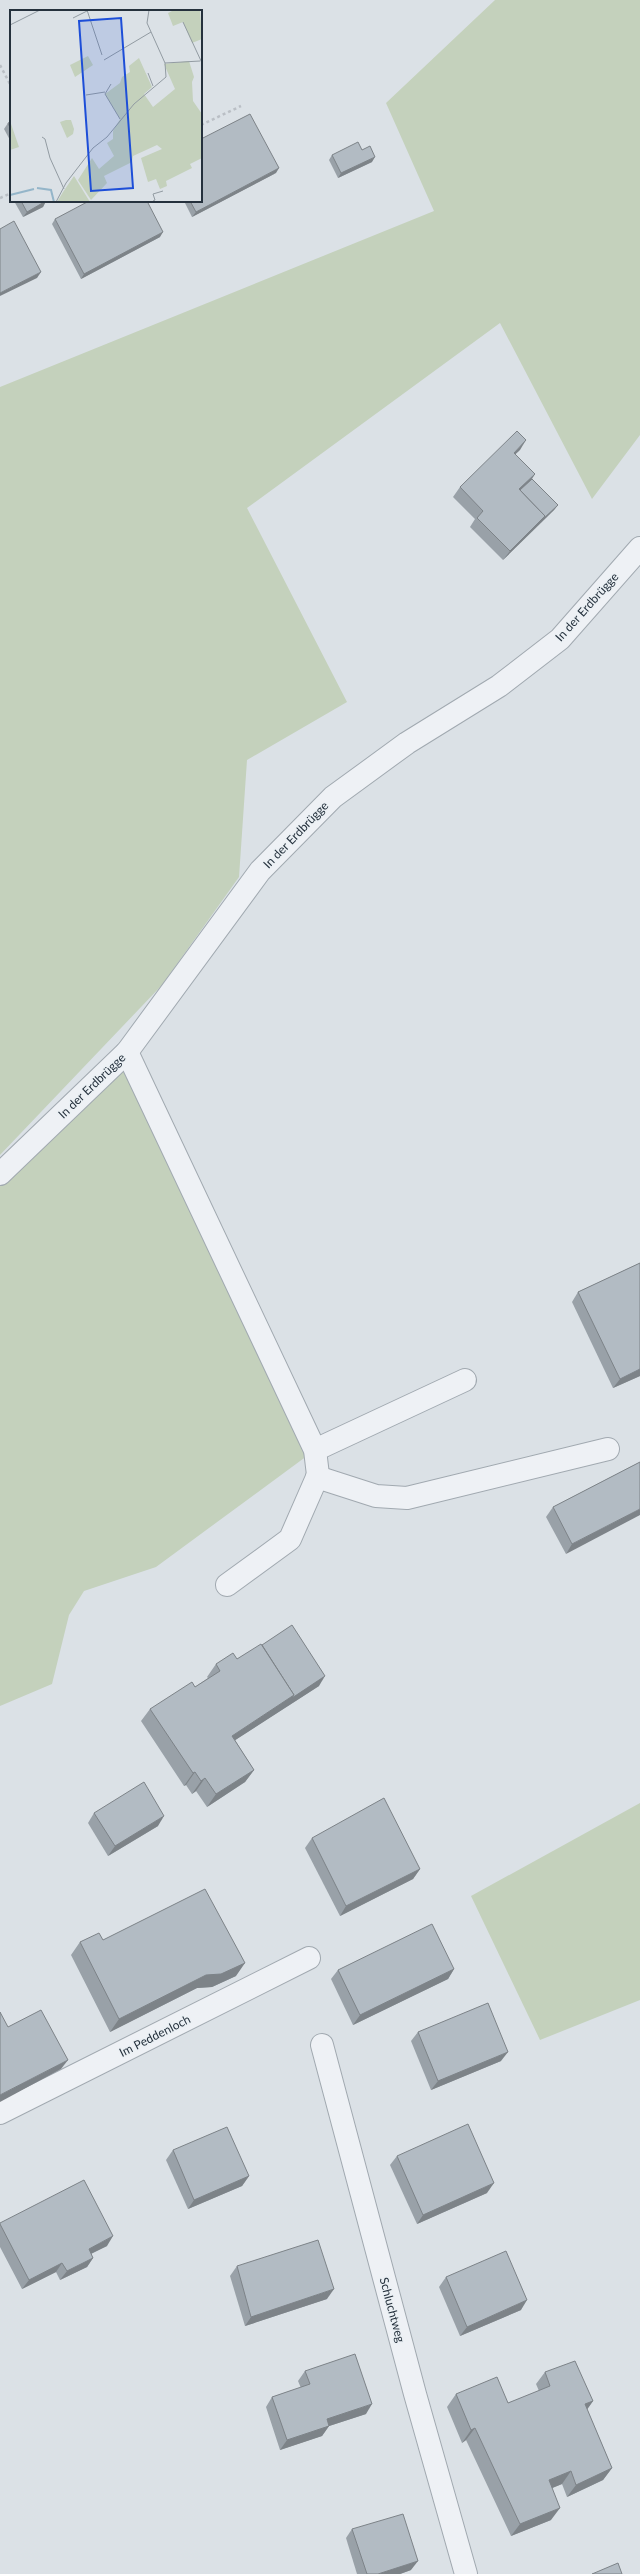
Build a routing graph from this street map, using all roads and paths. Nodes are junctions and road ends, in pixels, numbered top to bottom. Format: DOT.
graph roads {
  1 [pos="0,65"];
  2 [pos="10,84"];
  3 [pos="241,106"];
  4 [pos="202,125"];
  5 [pos="10,193"];
  6 [pos="0,198"];
  7 [pos="640,548"];
  8 [pos="126,1052"];
  9 [pos="0,1174"];
  10 [pos="465,1380"];
  11 [pos="315,1450"];
  12 [pos="608,1450"];
  13 [pos="317,1476"];
  14 [pos="227,1585"];
  15 [pos="309,1958"];
  16 [pos="322,2045"];
  17 [pos="0,2113"];
  18 [pos="466,2574"];
  1 -- 2 [label="path"];
  3 -- 4 [label="path"];
  5 -- 6 [label="path"];
  7 -- 8 [label="street, In der Erdbrügge"];
  8 -- 9 [label="street, In der Erdbrügge"];
  8 -- 11 [label="street"];
  10 -- 11 [label="street"];
  11 -- 13 [label="street"];
  12 -- 13 [label="street"];
  13 -- 14 [label="street"];
  15 -- 17 [label="street, Im Peddenloch"];
  16 -- 18 [label="street, Schluchtweg"];
}
